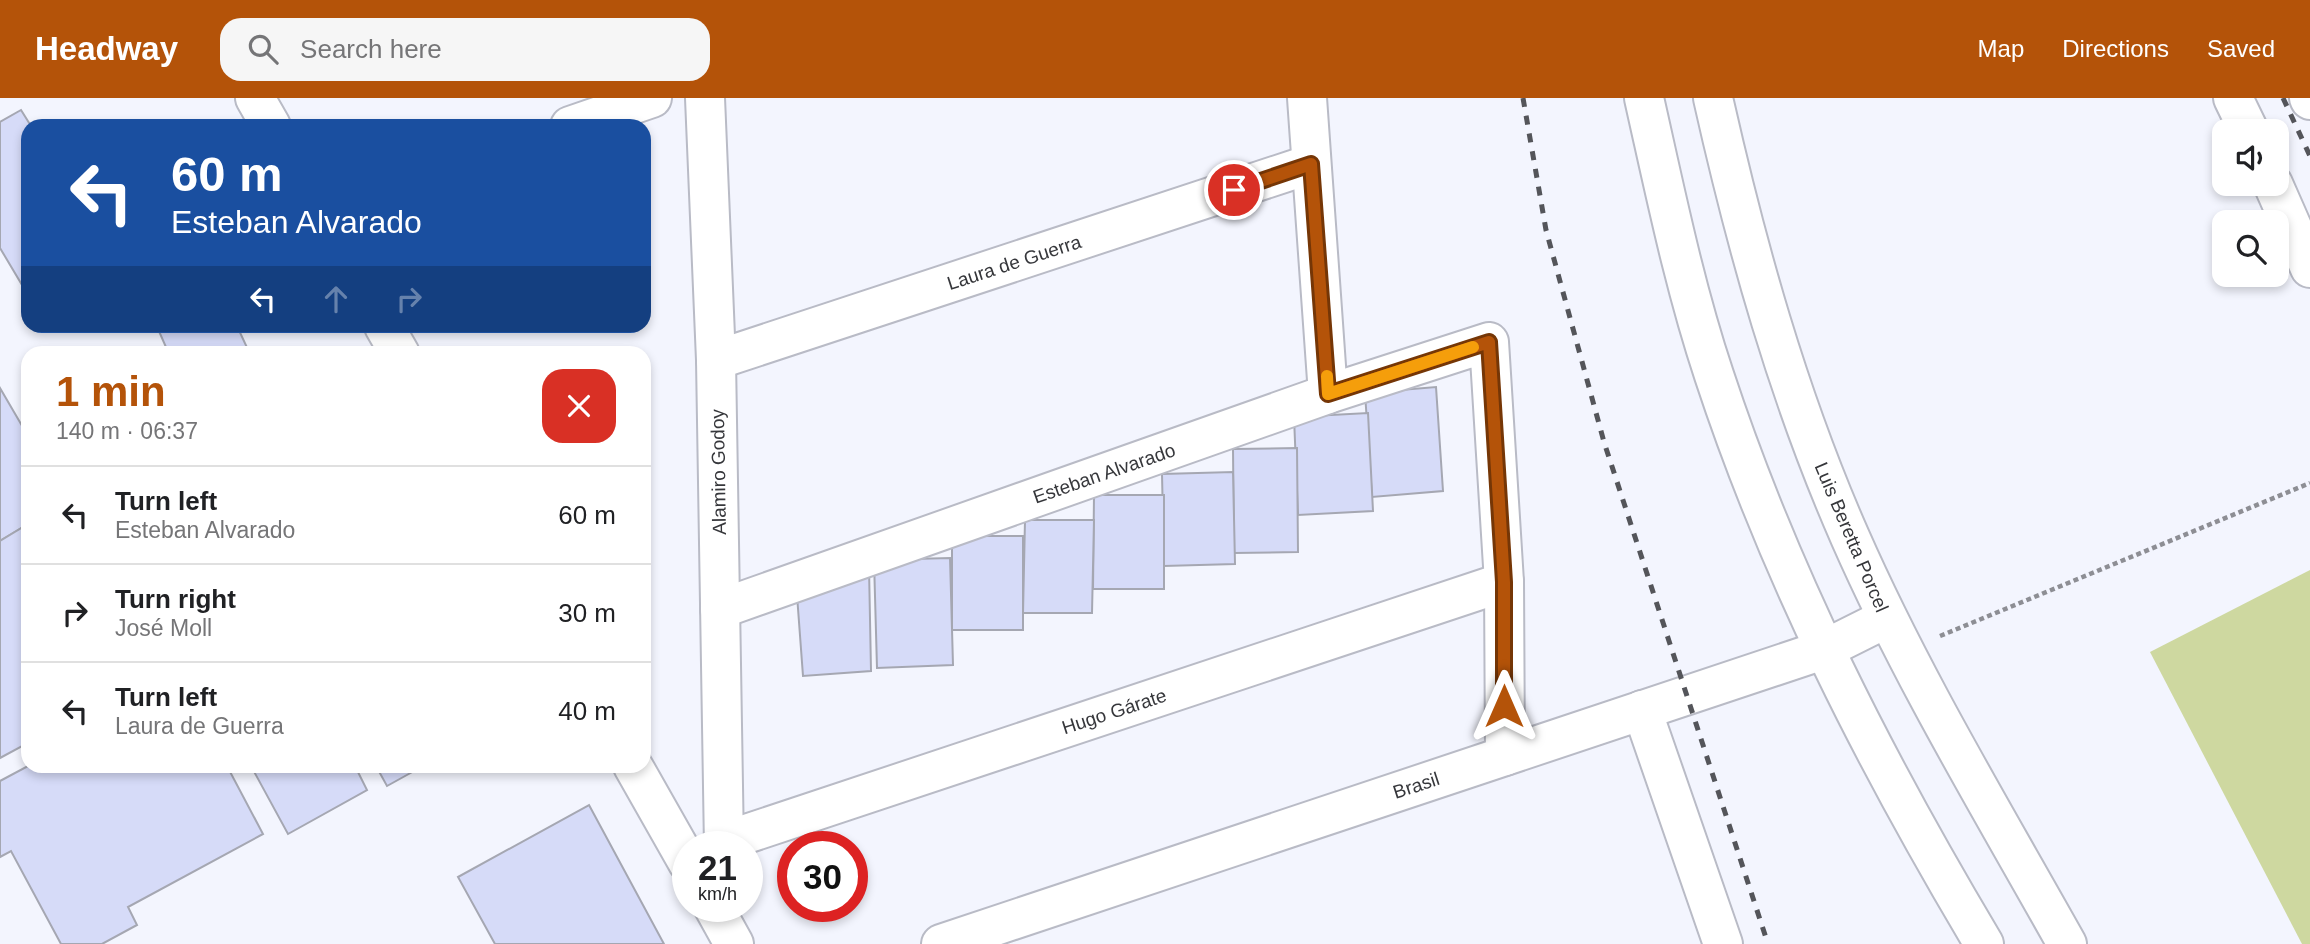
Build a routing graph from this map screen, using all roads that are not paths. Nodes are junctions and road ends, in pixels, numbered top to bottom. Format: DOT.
graph roads {
  1 [pos="255,98"];
  2 [pos="705,98"];
  3 [pos="1307,98"];
  4 [pos="1644,98"];
  5 [pos="1713,98"];
  6 [pos="2233,98"];
  7 [pos="630,102"];
  8 [pos="267,119"];
  9 [pos="588,119"];
  10 [pos="2243,119"];
  11 [pos="1311,164"];
  12 [pos="2278,196"];
  13 [pos="2310,268"];
  14 [pos="716,360"];
  15 [pos="1328,394"];
  16 [pos="1504,582"];
  17 [pos="720,609"];
  18 [pos="1895,635"];
  19 [pos="1823,650"];
  20 [pos="1642,710"];
  21 [pos="1505,756"];
  22 [pos="637,773"];
  23 [pos="724,831"];
  24 [pos="763,831"];
  25 [pos="672,835"];
  26 [pos="1021,931"];
  27 [pos="941,944"];
  28 [pos="1723,944"];
  29 [pos="1984,944"];
  30 [pos="2067,944"];
  1 -- 8 [label="street"];
  2 -- 14 [label="street, Alamiro Godoy"];
  3 -- 11 [label="street"];
  4 -- 19 [label="street"];
  5 -- 18 [label="street, Luis Beretta Porcel"];
  6 -- 10 [label="street"];
  7 -- 9 [label="street"];
  11 -- 14 [label="street, Laura de Guerra"];
  11 -- 15 [label="street"];
  12 -- 13 [label="street"];
  14 -- 17 [label="street, Alamiro Godoy"];
  15 -- 16 [label="street, Esteban Alvarado"];
  15 -- 17 [label="street, Esteban Alvarado"];
  16 -- 21 [label="street"];
  16 -- 24 [label="street, Hugo Gárate"];
  17 -- 23 [label="street, Alamiro Godoy"];
  18 -- 19 [label="street, Brasil"];
  18 -- 30 [label="street, Luis Beretta Porcel"];
  19 -- 20 [label="street, Brasil"];
  19 -- 29 [label="street"];
  20 -- 21 [label="street, Brasil"];
  20 -- 28 [label="street"];
  21 -- 26 [label="street, Brasil"];
  22 -- 25 [label="street"];
  26 -- 27 [label="street, Brasil"];
}
